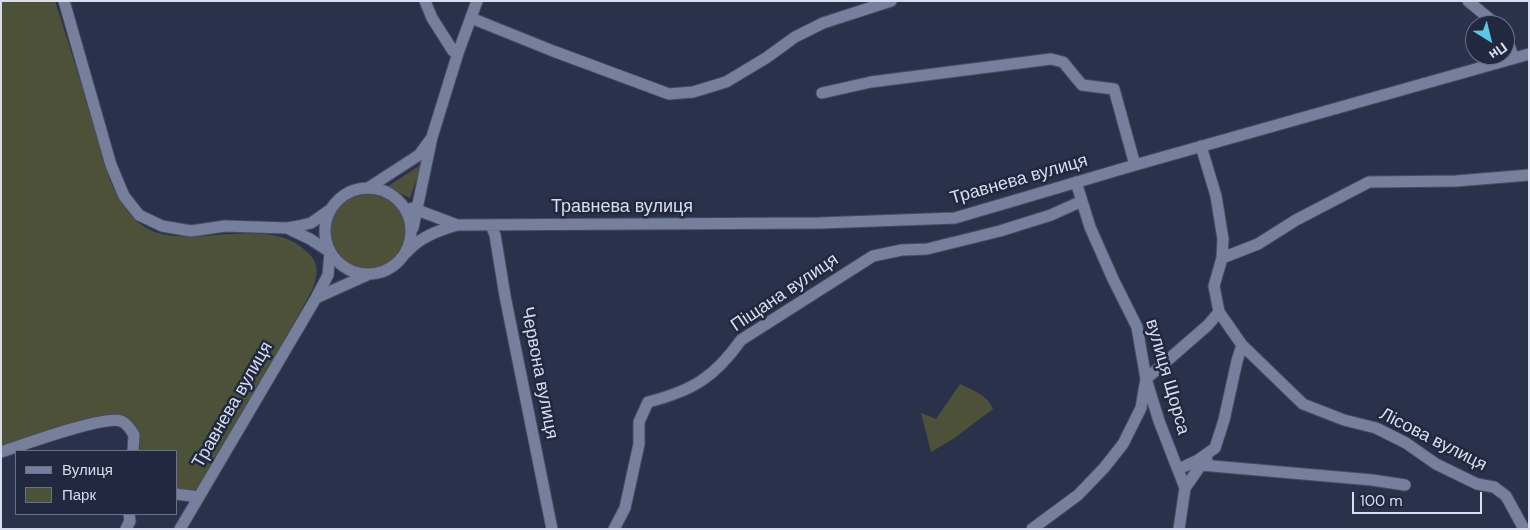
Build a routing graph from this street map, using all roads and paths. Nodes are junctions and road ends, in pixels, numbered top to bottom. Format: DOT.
graph roads {
  1 [pos="64,1"];
  2 [pos="425,1"];
  3 [pos="477,1"];
  4 [pos="891,1"];
  5 [pos="1468,1"];
  6 [pos="1485,15"];
  7 [pos="471,18"];
  8 [pos="458,53"];
  9 [pos="1529,54"];
  10 [pos="1515,58"];
  11 [pos="1489,65"];
  12 [pos="822,93"];
  13 [pos="432,137"];
  14 [pos="1201,146"];
  15 [pos="1135,165"];
  16 [pos="1529,175"];
  17 [pos="1076,182"];
  18 [pos="368,188"];
  19 [pos="1082,200"];
  20 [pos="400,202"];
  21 [pos="331,208"];
  22 [pos="418,210"];
  23 [pos="457,225"];
  24 [pos="491,225"];
  25 [pos="287,228"];
  26 [pos="411,237"];
  27 [pos="330,252"];
  28 [pos="406,253"];
  29 [pos="1222,258"];
  30 [pos="367,275"];
  31 [pos="316,298"];
  32 [pos="1219,312"];
  33 [pos="1242,345"];
  34 [pos="1146,379"];
  35 [pos="1215,448"];
  36 [pos="133,450"];
  37 [pos="1,452"];
  38 [pos="1202,466"];
  39 [pos="1179,469"];
  40 [pos="1405,485"];
  41 [pos="1185,488"];
  42 [pos="178,494"];
  43 [pos="199,497"];
  44 [pos="550,528"];
  45 [pos="180,529"];
  46 [pos="614,529"];
  47 [pos="1032,529"];
  48 [pos="1178,529"];
  49 [pos="1524,529"];
  1 -- 25 [label="street"];
  2 -- 8 [label="street"];
  3 -- 7 [label="street"];
  4 -- 7 [label="street"];
  5 -- 6 [label="street"];
  7 -- 8 [label="street"];
  8 -- 13 [label="street"];
  9 -- 10 [label="street, Травнева вулиця"];
  11 -- 14 [label="street, Травнева вулиця"];
  12 -- 15 [label="street"];
  13 -- 18 [label="street"];
  13 -- 22 [label="street"];
  14 -- 15 [label="street, Травнева вулиця"];
  14 -- 29 [label="street"];
  15 -- 17 [label="street, Травнева вулиця"];
  16 -- 29 [label="street"];
  17 -- 19 [label="street, вулиця Щорса"];
  17 -- 24 [label="street, Травнева вулиця"];
  18 -- 20 [label="street"];
  18 -- 21 [label="street"];
  19 -- 34 [label="street, вулиця Щорса"];
  19 -- 46 [label="street, Піщана вулиця"];
  20 -- 22 [label="street"];
  20 -- 26 [label="street"];
  21 -- 25 [label="street"];
  21 -- 27 [label="street"];
  22 -- 23 [label="street"];
  22 -- 26 [label="street"];
  23 -- 24 [label="street, Травнева вулиця"];
  23 -- 28 [label="street"];
  24 -- 44 [label="street, Червона вулиця"];
  25 -- 27 [label="street"];
  26 -- 28 [label="street"];
  27 -- 30 [label="street"];
  27 -- 31 [label="street, Травнева вулиця"];
  28 -- 30 [label="street"];
  29 -- 32 [label="street"];
  30 -- 31 [label="street"];
  31 -- 43 [label="street, Травнева вулиця"];
  32 -- 33 [label="street, Лісова вулиця"];
  32 -- 34 [label="street"];
  33 -- 35 [label="street"];
  33 -- 49 [label="street, Лісова вулиця"];
  34 -- 39 [label="street, вулиця Щорса"];
  34 -- 47 [label="street"];
  35 -- 38 [label="street"];
  35 -- 39 [label="street"];
  36 -- 37 [label="street"];
  38 -- 40 [label="street"];
  38 -- 41 [label="street"];
  39 -- 41 [label="street, вулиця Щорса"];
  41 -- 48 [label="street, вулиця Щорса"];
  42 -- 43 [label="street"];
  43 -- 45 [label="street, Травнева вулиця"];
}
